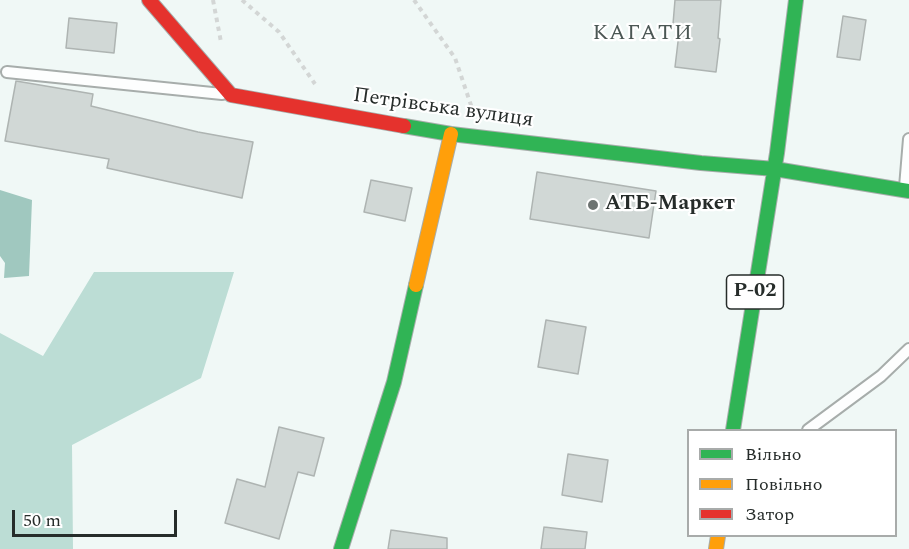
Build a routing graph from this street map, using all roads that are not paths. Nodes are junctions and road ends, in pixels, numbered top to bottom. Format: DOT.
graph roads {
  1 [pos="149,0"];
  2 [pos="796,0"];
  3 [pos="7,72"];
  4 [pos="231,95"];
  5 [pos="451,134"];
  6 [pos="909,139"];
  7 [pos="775,169"];
  8 [pos="907,190"];
  9 [pos="909,349"];
  10 [pos="734,429"];
  11 [pos="809,429"];
  12 [pos="341,549"];
  1 -- 4 [label="street"];
  2 -- 7 [label="street, Р-02"];
  3 -- 4 [label="lane"];
  4 -- 5 [label="street, Петрівська вулиця"];
  5 -- 7 [label="street, Петрівська вулиця"];
  5 -- 12 [label="street"];
  6 -- 8 [label="lane"];
  7 -- 8 [label="street, Петрівська вулиця"];
  7 -- 10 [label="street, Р-02"];
  9 -- 11 [label="lane"];
}
